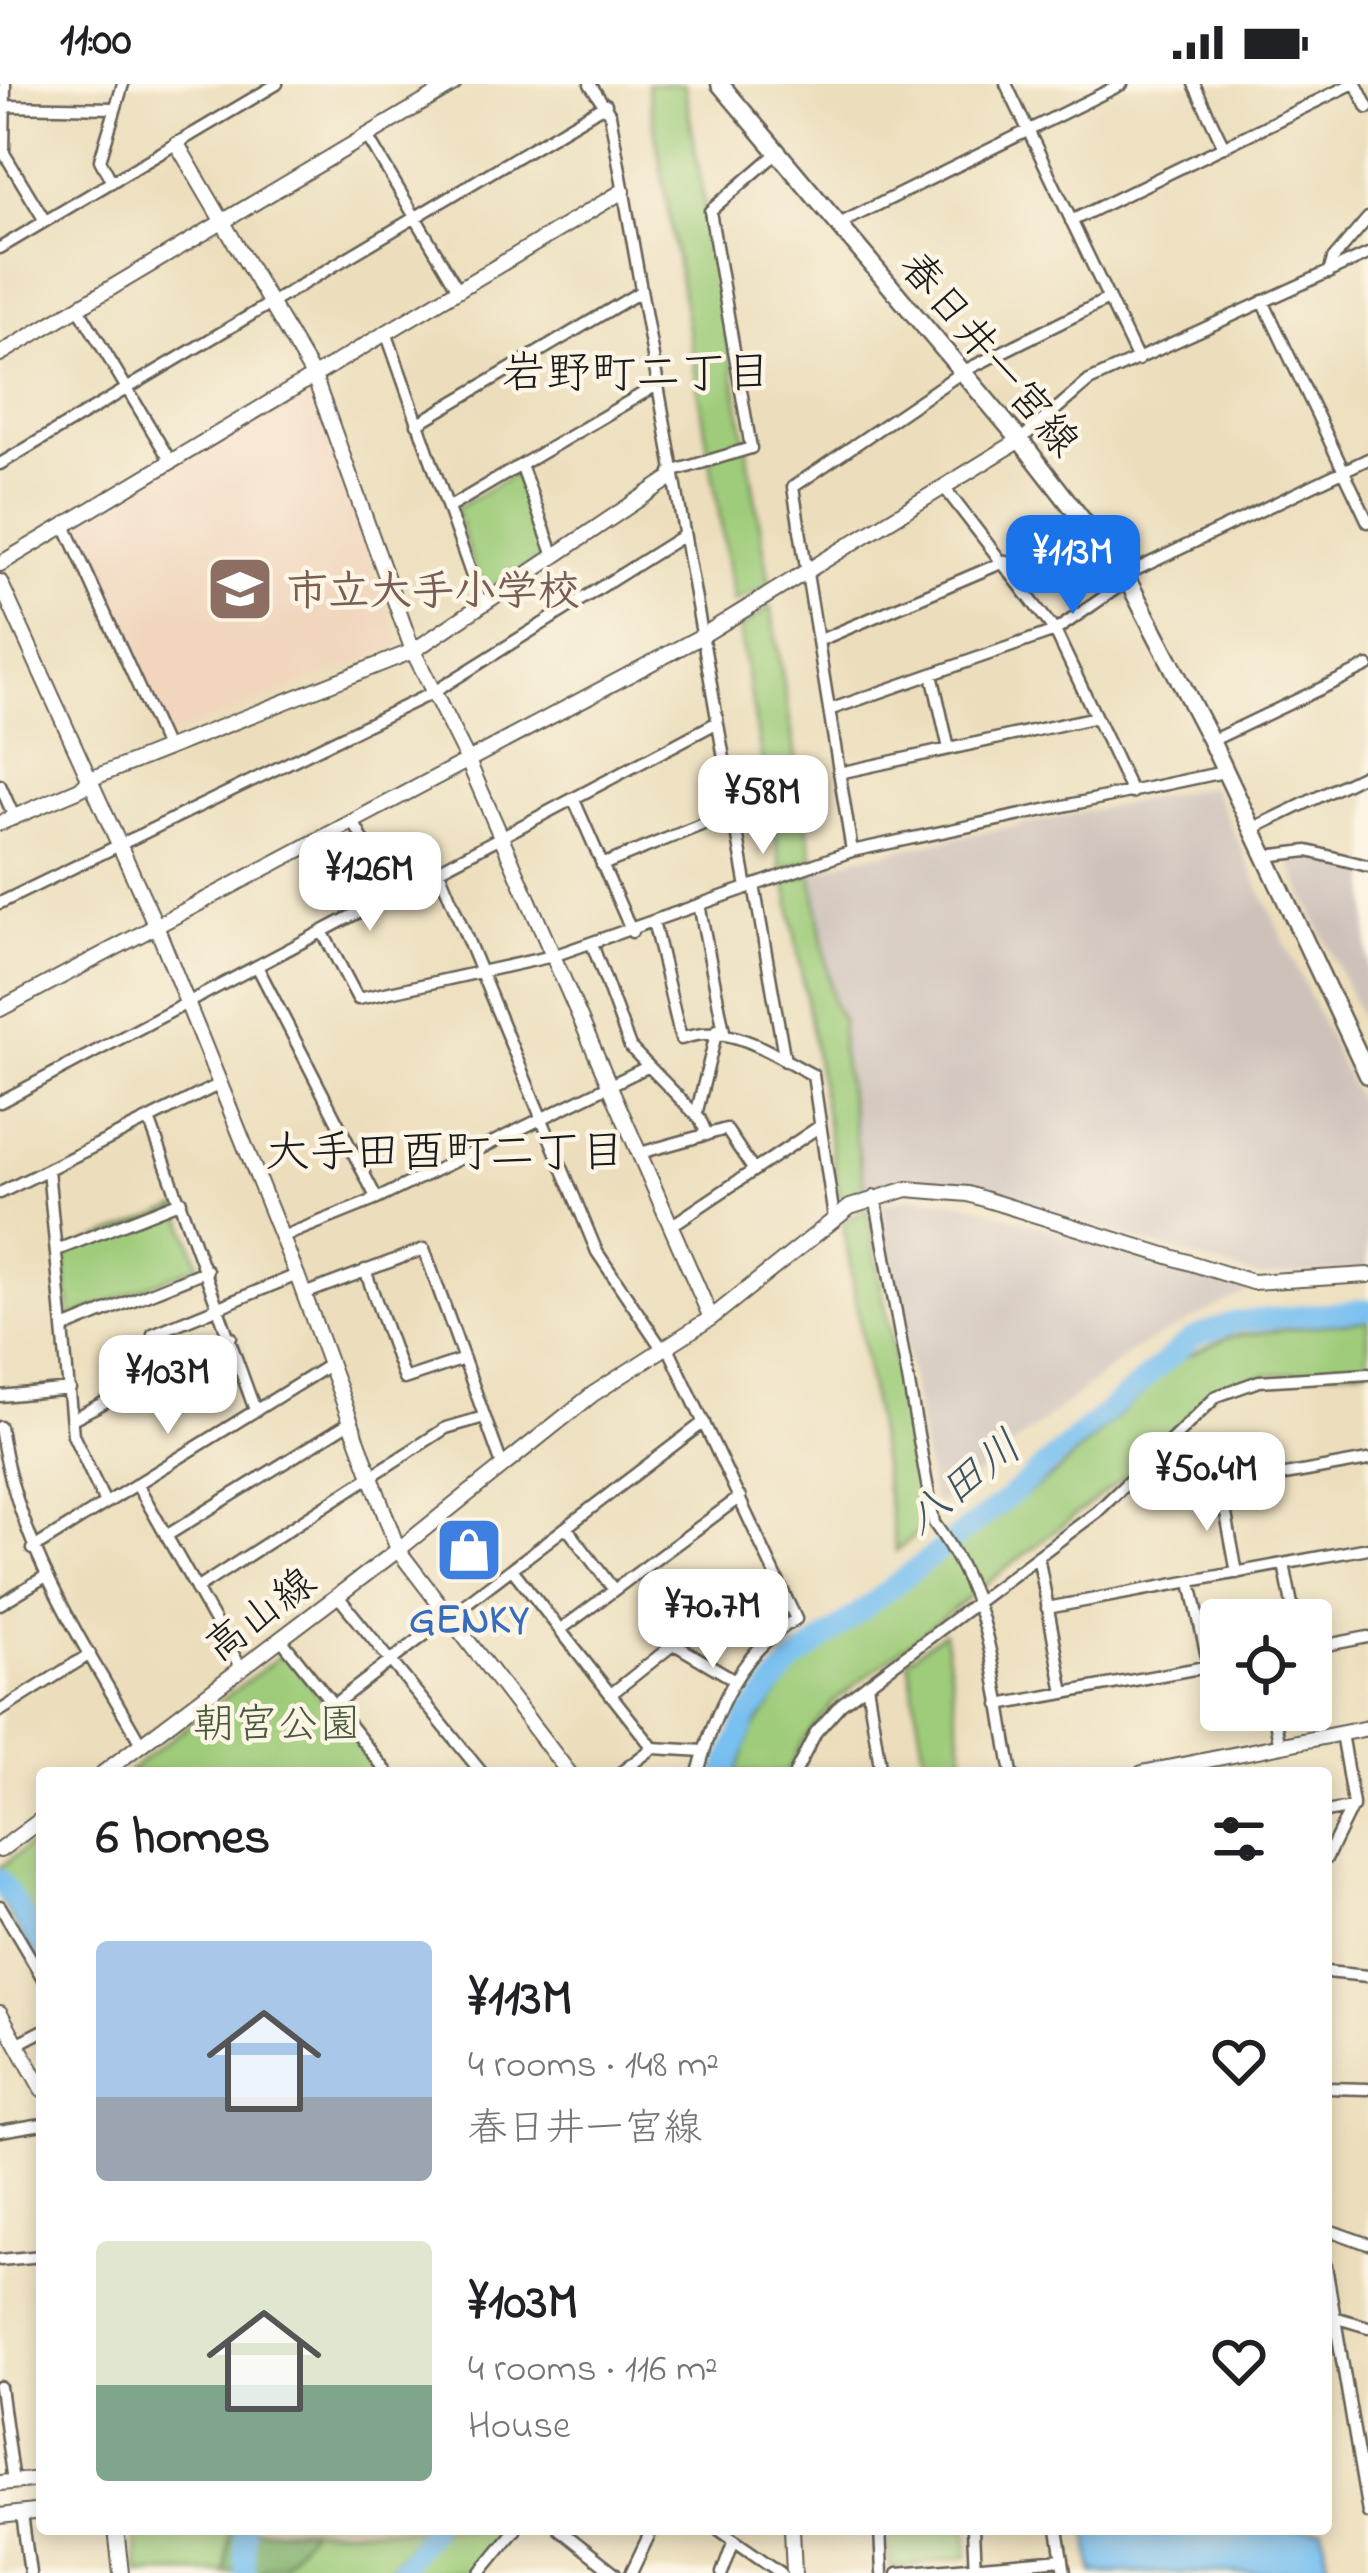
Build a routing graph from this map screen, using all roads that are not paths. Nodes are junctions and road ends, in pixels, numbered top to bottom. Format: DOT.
graph roads {
  1 [pos="4,84"];
  2 [pos="123,84"];
  3 [pos="278,84"];
  4 [pos="454,84"];
  5 [pos="590,84"];
  6 [pos="720,84"];
  7 [pos="1006,84"];
  8 [pos="1122,84"];
  9 [pos="1194,84"];
  10 [pos="1354,84"];
  11 [pos="606,104"];
  12 [pos="2,106"];
  13 [pos="115,108"];
  14 [pos="1368,108"];
  15 [pos="1028,130"];
  16 [pos="367,136"];
  17 [pos="177,144"];
  18 [pos="1224,147"];
  19 [pos="778,153"];
  20 [pos="2,154"];
  21 [pos="112,182"];
  22 [pos="622,191"];
  23 [pos="415,218"];
  24 [pos="1368,218"];
  25 [pos="45,221"];
  26 [pos="1071,221"];
  27 [pos="221,222"];
  28 [pos="837,225"];
  29 [pos="0,248"];
  30 [pos="1368,254"];
  31 [pos="1329,273"];
  32 [pos="459,291"];
  33 [pos="640,292"];
  34 [pos="1108,299"];
  35 [pos="1263,301"];
  36 [pos="78,307"];
  37 [pos="272,307"];
  38 [pos="387,335"];
  39 [pos="0,354"];
  40 [pos="1138,360"];
  41 [pos="962,372"];
  42 [pos="315,379"];
  43 [pos="657,385"];
  44 [pos="127,389"];
  45 [pos="417,424"];
  46 [pos="1020,440"];
  47 [pos="1368,458"];
  48 [pos="171,462"];
  49 [pos="0,464"];
  50 [pos="521,465"];
  51 [pos="1343,471"];
  52 [pos="672,474"];
  53 [pos="943,486"];
  54 [pos="448,508"];
  55 [pos="1368,521"];
  56 [pos="65,526"];
  57 [pos="682,537"];
  58 [pos="554,556"];
  59 [pos="1006,561"];
  60 [pos="0,564"];
  61 [pos="807,571"];
  62 [pos="1126,578"];
  63 [pos="0,582"];
  64 [pos="482,605"];
  65 [pos="1055,632"];
  66 [pos="700,637"];
  67 [pos="818,641"];
  68 [pos="412,650"];
  69 [pos="1368,666"];
  70 [pos="932,674"];
  71 [pos="434,692"];
  72 [pos="829,710"];
  73 [pos="1096,717"];
  74 [pos="716,723"];
  75 [pos="1210,741"];
  76 [pos="166,748"];
  77 [pos="949,749"];
  78 [pos="468,761"];
  79 [pos="1224,772"];
  80 [pos="1368,772"];
  81 [pos="839,773"];
  82 [pos="90,779"];
  83 [pos="0,785"];
  84 [pos="1132,793"];
  85 [pos="574,800"];
  86 [pos="733,812"];
  87 [pos="8,821"];
  88 [pos="354,823"];
  89 [pos="1252,830"];
  90 [pos="501,837"];
  91 [pos="119,846"];
  92 [pos="852,851"];
  93 [pos="1265,856"];
  94 [pos="602,865"];
  95 [pos="1368,866"];
  96 [pos="439,871"];
  97 [pos="750,886"];
  98 [pos="393,896"];
  99 [pos="0,903"];
  100 [pos="700,909"];
  101 [pos="654,925"];
  102 [pos="157,928"];
  103 [pos="632,932"];
  104 [pos="323,933"];
  105 [pos="592,944"];
  106 [pos="553,956"];
  107 [pos="258,968"];
  108 [pos="480,972"];
  109 [pos="188,1004"];
  110 [pos="0,1009"];
  111 [pos="721,1030"];
  112 [pos="785,1061"];
  113 [pos="647,1067"];
  114 [pos="1368,1075"];
  115 [pos="220,1084"];
  116 [pos="609,1084"];
  117 [pos="0,1102"];
  118 [pos="696,1114"];
  119 [pos="542,1117"];
  120 [pos="149,1119"];
  121 [pos="820,1126"];
  122 [pos="707,1135"];
  123 [pos="640,1153"];
  124 [pos="753,1168"];
  125 [pos="48,1169"];
  126 [pos="0,1193"];
  127 [pos="875,1196"];
  128 [pos="377,1199"];
  129 [pos="181,1201"];
  130 [pos="834,1218"];
  131 [pos="671,1226"];
  132 [pos="282,1237"];
  133 [pos="56,1250"];
  134 [pos="206,1270"];
  135 [pos="365,1270"];
  136 [pos="297,1275"];
  137 [pos="1368,1275"];
  138 [pos="304,1294"];
  139 [pos="220,1306"];
  140 [pos="711,1318"];
  141 [pos="64,1328"];
  142 [pos="153,1334"];
  143 [pos="231,1337"];
  144 [pos="666,1348"];
  145 [pos="464,1359"];
  146 [pos="329,1364"];
  147 [pos="1368,1374"];
  148 [pos="70,1389"];
  149 [pos="0,1396"];
  150 [pos="255,1410"];
  151 [pos="484,1417"];
  152 [pos="72,1419"];
  153 [pos="350,1421"];
  154 [pos="704,1422"];
  155 [pos="0,1427"];
  156 [pos="1368,1460"];
  157 [pos="502,1465"];
  158 [pos="1135,1475"];
  159 [pos="371,1478"];
  160 [pos="136,1484"];
  161 [pos="1221,1487"];
  162 [pos="740,1497"];
  163 [pos="14,1502"];
  164 [pos="105,1503"];
  165 [pos="0,1510"];
  166 [pos="567,1528"];
  167 [pos="166,1536"];
  168 [pos="1368,1548"];
  169 [pos="32,1549"];
  170 [pos="398,1550"];
  171 [pos="1038,1556"];
  172 [pos="1284,1564"];
  173 [pos="512,1569"];
  174 [pos="1237,1573"];
  175 [pos="46,1576"];
  176 [pos="1191,1582"];
  177 [pos="196,1589"];
  178 [pos="614,1590"];
  179 [pos="337,1595"];
  180 [pos="980,1599"];
  181 [pos="1291,1599"];
  182 [pos="0,1604"];
  183 [pos="1047,1608"];
  184 [pos="1200,1613"];
  185 [pos="449,1616"];
  186 [pos="560,1630"];
  187 [pos="1368,1637"];
  188 [pos="280,1638"];
  189 [pos="1332,1644"];
  190 [pos="91,1654"];
  191 [pos="392,1660"];
  192 [pos="242,1667"];
  193 [pos="1200,1668"];
  194 [pos="735,1680"];
  195 [pos="867,1684"];
  196 [pos="1064,1693"];
  197 [pos="611,1694"];
  198 [pos="333,1705"];
  199 [pos="999,1705"];
  200 [pos="0,1711"];
  201 [pos="1368,1728"];
  202 [pos="1277,1731"];
  203 [pos="1341,1733"];
  204 [pos="141,1744"];
  205 [pos="1280,1747"];
  206 [pos="653,1748"];
  207 [pos="704,1751"];
  208 [pos="111,1767"];
  209 [pos="383,1767"];
  210 [pos="477,1767"];
  211 [pos="563,1767"];
  212 [pos="628,1767"];
  213 [pos="700,1767"];
  214 [pos="798,1767"];
  215 [pos="880,1767"];
  216 [pos="1011,1767"];
  217 [pos="1174,1767"];
  218 [pos="1353,1805"];
  219 [pos="1368,1809"];
  220 [pos="1332,1810"];
  221 [pos="36,1823"];
  222 [pos="1332,1847"];
  223 [pos="1,1848"];
  224 [pos="0,1906"];
  225 [pos="36,1967"];
  226 [pos="1332,1973"];
  227 [pos="1368,1976"];
  228 [pos="0,2014"];
  229 [pos="36,2034"];
  230 [pos="17,2044"];
  231 [pos="36,2078"];
  232 [pos="1332,2088"];
  233 [pos="1368,2089"];
  234 [pos="36,2125"];
  235 [pos="0,2131"];
  236 [pos="1332,2231"];
  237 [pos="1368,2244"];
  238 [pos="36,2257"];
  239 [pos="0,2260"];
  240 [pos="1332,2304"];
  241 [pos="1334,2317"];
  242 [pos="1368,2327"];
  243 [pos="0,2387"];
  244 [pos="2,2406"];
  245 [pos="1368,2419"];
  246 [pos="1353,2421"];
  247 [pos="36,2480"];
  248 [pos="6,2482"];
  249 [pos="1368,2509"];
  250 [pos="36,2512"];
  251 [pos="22,2513"];
  252 [pos="0,2516"];
  253 [pos="117,2535"];
  254 [pos="512,2535"];
  255 [pos="567,2535"];
  256 [pos="649,2535"];
  257 [pos="727,2535"];
  258 [pos="791,2535"];
  259 [pos="880,2535"];
  260 [pos="973,2535"];
  261 [pos="1059,2535"];
  262 [pos="734,2540"];
  263 [pos="1063,2559"];
  264 [pos="975,2570"];
  265 [pos="484,2572"];
  266 [pos="30,2573"];
  267 [pos="121,2573"];
  268 [pos="616,2573"];
  269 [pos="631,2573"];
  270 [pos="722,2573"];
  271 [pos="781,2573"];
  272 [pos="794,2573"];
  273 [pos="882,2573"];
  274 [pos="898,2573"];
  275 [pos="1065,2573"];
  1 -- 12 [label="street"];
  2 -- 13 [label="street"];
  3 -- 17 [label="street"];
  4 -- 16 [label="street"];
  5 -- 11 [label="street"];
  6 -- 19 [label="main road, 春日井一宮線"];
  7 -- 15 [label="street"];
  8 -- 15 [label="street"];
  9 -- 18 [label="street"];
  10 -- 14 [label="street"];
  10 -- 18 [label="street"];
  11 -- 22 [label="street"];
  11 -- 23 [label="street"];
  12 -- 13 [label="street"];
  12 -- 20 [label="street"];
  13 -- 21 [label="street"];
  15 -- 26 [label="street"];
  15 -- 28 [label="street"];
  16 -- 23 [label="street"];
  16 -- 27 [label="street"];
  17 -- 21 [label="street"];
  17 -- 27 [label="street"];
  18 -- 26 [label="street"];
  19 -- 28 [label="main road, 春日井一宮線"];
  19 -- 52 [label="street"];
  20 -- 25 [label="street"];
  21 -- 25 [label="street"];
  22 -- 32 [label="street"];
  22 -- 33 [label="street"];
  23 -- 32 [label="street"];
  23 -- 37 [label="street"];
  24 -- 31 [label="street"];
  25 -- 29 [label="street"];
  26 -- 34 [label="street"];
  27 -- 36 [label="street"];
  27 -- 37 [label="street"];
  28 -- 41 [label="main road, 春日井一宮線"];
  30 -- 31 [label="street"];
  31 -- 35 [label="street"];
  32 -- 38 [label="street"];
  33 -- 43 [label="street"];
  33 -- 45 [label="street"];
  34 -- 40 [label="street"];
  34 -- 41 [label="street"];
  35 -- 40 [label="street"];
  35 -- 51 [label="street"];
  36 -- 39 [label="street"];
  36 -- 44 [label="street"];
  37 -- 42 [label="street"];
  37 -- 44 [label="street"];
  38 -- 42 [label="street"];
  38 -- 45 [label="street"];
  40 -- 46 [label="street"];
  41 -- 46 [label="main road, 春日井一宮線"];
  41 -- 61 [label="street"];
  42 -- 48 [label="street"];
  42 -- 68 [label="street"];
  43 -- 50 [label="street"];
  43 -- 52 [label="street"];
  44 -- 48 [label="street"];
  44 -- 49 [label="street"];
  45 -- 54 [label="street"];
  46 -- 53 [label="street"];
  46 -- 62 [label="main road, 春日井一宮線"];
  47 -- 51 [label="street"];
  48 -- 56 [label="street"];
  50 -- 54 [label="street"];
  50 -- 58 [label="street"];
  51 -- 55 [label="street"];
  51 -- 62 [label="street"];
  52 -- 57 [label="street"];
  52 -- 58 [label="street"];
  53 -- 59 [label="street"];
  53 -- 61 [label="street"];
  54 -- 64 [label="street"];
  56 -- 60 [label="street"];
  56 -- 76 [label="street"];
  57 -- 66 [label="street"];
  57 -- 71 [label="street"];
  58 -- 64 [label="street"];
  59 -- 65 [label="street"];
  59 -- 67 [label="street"];
  61 -- 66 [label="street"];
  61 -- 67 [label="street"];
  62 -- 65 [label="street"];
  62 -- 75 [label="main road, 春日井一宮線"];
  63 -- 82 [label="street"];
  64 -- 68 [label="street"];
  65 -- 70 [label="street"];
  65 -- 73 [label="street"];
  66 -- 74 [label="street"];
  66 -- 78 [label="street"];
  67 -- 72 [label="street"];
  68 -- 71 [label="street"];
  68 -- 76 [label="street"];
  69 -- 75 [label="street"];
  70 -- 72 [label="street"];
  70 -- 77 [label="street"];
  71 -- 78 [label="street"];
  71 -- 91 [label="street"];
  72 -- 81 [label="street"];
  73 -- 77 [label="street"];
  73 -- 84 [label="street"];
  74 -- 85 [label="street"];
  74 -- 86 [label="street"];
  75 -- 79 [label="main road, 春日井一宮線"];
  76 -- 82 [label="street"];
  77 -- 81 [label="street"];
  78 -- 88 [label="street"];
  78 -- 90 [label="street"];
  79 -- 84 [label="street"];
  79 -- 89 [label="main road, 春日井一宮線"];
  80 -- 89 [label="street"];
  81 -- 92 [label="street"];
  82 -- 87 [label="street"];
  82 -- 91 [label="street"];
  83 -- 87 [label="street"];
  84 -- 92 [label="street"];
  85 -- 90 [label="street"];
  85 -- 94 [label="street"];
  86 -- 94 [label="street"];
  86 -- 97 [label="street"];
  88 -- 98 [label="street"];
  88 -- 102 [label="street"];
  89 -- 93 [label="main road, 春日井一宮線"];
  90 -- 96 [label="street"];
  90 -- 106 [label="street"];
  91 -- 99 [label="street"];
  91 -- 102 [label="street"];
  92 -- 97 [label="street"];
  93 -- 95 [label="street"];
  93 -- 114 [label="main road, 春日井一宮線"];
  94 -- 103 [label="street"];
  96 -- 98 [label="street"];
  96 -- 108 [label="street"];
  97 -- 100 [label="street"];
  97 -- 112 [label="street"];
  98 -- 104 [label="street"];
  100 -- 101 [label="street"];
  100 -- 111 [label="street"];
  101 -- 103 [label="street"];
  101 -- 111 [label="street"];
  102 -- 109 [label="street"];
  102 -- 110 [label="street"];
  103 -- 105 [label="street"];
  104 -- 107 [label="street"];
  104 -- 108 [label="street"];
  105 -- 106 [label="street"];
  105 -- 113 [label="street"];
  106 -- 108 [label="street"];
  106 -- 116 [label="street"];
  107 -- 109 [label="street"];
  107 -- 128 [label="street"];
  108 -- 119 [label="street"];
  109 -- 115 [label="street"];
  109 -- 117 [label="street"];
  111 -- 112 [label="street"];
  111 -- 118 [label="street"];
  112 -- 121 [label="street"];
  113 -- 116 [label="street"];
  113 -- 118 [label="street"];
  115 -- 120 [label="street"];
  115 -- 132 [label="street"];
  116 -- 119 [label="street"];
  116 -- 123 [label="street"];
  118 -- 122 [label="street"];
  119 -- 128 [label="street"];
  119 -- 144 [label="street"];
  120 -- 125 [label="street"];
  120 -- 129 [label="street"];
  121 -- 124 [label="street"];
  121 -- 130 [label="street"];
  122 -- 123 [label="street"];
  122 -- 124 [label="street"];
  123 -- 131 [label="street"];
  124 -- 131 [label="street"];
  125 -- 126 [label="street"];
  125 -- 133 [label="street"];
  127 -- 130 [label="street, 高山線"];
  127 -- 137 [label="street"];
  127 -- 180 [label="street"];
  128 -- 132 [label="street"];
  129 -- 133 [label="street"];
  129 -- 134 [label="street"];
  130 -- 140 [label="street, 高山線"];
  131 -- 140 [label="street"];
  132 -- 136 [label="street"];
  133 -- 141 [label="street"];
  134 -- 139 [label="street"];
  134 -- 141 [label="street"];
  135 -- 138 [label="street"];
  135 -- 145 [label="street"];
  135 -- 145 [label="street"];
  136 -- 138 [label="street"];
  136 -- 139 [label="street"];
  138 -- 146 [label="street"];
  139 -- 142 [label="street"];
  139 -- 143 [label="street"];
  140 -- 144 [label="street, 高山線"];
  141 -- 148 [label="street"];
  143 -- 150 [label="street"];
  143 -- 152 [label="street"];
  144 -- 154 [label="street"];
  144 -- 157 [label="street, 高山線"];
  145 -- 151 [label="street"];
  146 -- 150 [label="street"];
  146 -- 153 [label="street"];
  147 -- 158 [label="street"];
  148 -- 149 [label="street"];
  148 -- 152 [label="street"];
  150 -- 160 [label="street"];
  151 -- 157 [label="street"];
  151 -- 159 [label="street"];
  152 -- 164 [label="street"];
  153 -- 159 [label="street"];
  153 -- 167 [label="street"];
  154 -- 162 [label="street"];
  154 -- 166 [label="street"];
  155 -- 163 [label="street"];
  156 -- 161 [label="street"];
  157 -- 170 [label="street, 高山線"];
  158 -- 161 [label="street"];
  158 -- 171 [label="street"];
  159 -- 170 [label="street"];
  159 -- 177 [label="street"];
  160 -- 164 [label="street"];
  160 -- 167 [label="street"];
  161 -- 174 [label="street"];
  162 -- 178 [label="street"];
  162 -- 194 [label="street"];
  163 -- 165 [label="street"];
  163 -- 169 [label="street"];
  164 -- 169 [label="street"];
  166 -- 173 [label="street"];
  166 -- 178 [label="street"];
  167 -- 177 [label="street"];
  168 -- 172 [label="street"];
  169 -- 175 [label="street"];
  170 -- 179 [label="street, 高山線"];
  170 -- 185 [label="street"];
  171 -- 180 [label="street"];
  171 -- 183 [label="street"];
  172 -- 174 [label="street"];
  172 -- 181 [label="street"];
  173 -- 185 [label="street"];
  173 -- 186 [label="street"];
  174 -- 176 [label="street"];
  175 -- 182 [label="street"];
  175 -- 190 [label="street"];
  176 -- 183 [label="street"];
  176 -- 184 [label="street"];
  177 -- 192 [label="street"];
  178 -- 186 [label="street"];
  179 -- 188 [label="street, 高山線"];
  179 -- 191 [label="street"];
  180 -- 195 [label="street"];
  180 -- 199 [label="street"];
  183 -- 196 [label="street"];
  185 -- 191 [label="street"];
  185 -- 211 [label="street"];
  186 -- 197 [label="street"];
  187 -- 189 [label="street"];
  188 -- 192 [label="street, 高山線"];
  188 -- 198 [label="street"];
  190 -- 200 [label="street"];
  190 -- 204 [label="street"];
  191 -- 198 [label="street"];
  191 -- 210 [label="street"];
  192 -- 204 [label="street, 高山線"];
  193 -- 196 [label="street"];
  194 -- 197 [label="street"];
  194 -- 207 [label="street"];
  195 -- 214 [label="street"];
  195 -- 215 [label="street"];
  196 -- 199 [label="street"];
  197 -- 206 [label="street"];
  198 -- 209 [label="street"];
  199 -- 216 [label="street"];
  201 -- 203 [label="street"];
  202 -- 205 [label="street"];
  203 -- 205 [label="street"];
  203 -- 218 [label="street"];
  204 -- 208 [label="street, 高山線"];
  205 -- 217 [label="street"];
  206 -- 207 [label="street"];
  206 -- 212 [label="street"];
  207 -- 213 [label="street"];
  218 -- 219 [label="street"];
  218 -- 220 [label="street"];
  218 -- 222 [label="street"];
  221 -- 223 [label="street"];
  224 -- 225 [label="street"];
  226 -- 227 [label="street"];
  228 -- 230 [label="street"];
  229 -- 230 [label="street"];
  230 -- 231 [label="street"];
  232 -- 233 [label="street"];
  234 -- 235 [label="street"];
  236 -- 237 [label="street"];
  238 -- 239 [label="street"];
  240 -- 241 [label="street"];
  241 -- 242 [label="street"];
  241 -- 246 [label="street"];
  243 -- 244 [label="street"];
  244 -- 248 [label="street"];
  245 -- 246 [label="street"];
  246 -- 249 [label="street"];
  247 -- 248 [label="street"];
  250 -- 251 [label="street"];
  251 -- 252 [label="street"];
  251 -- 266 [label="street"];
  253 -- 267 [label="street"];
  254 -- 265 [label="street"];
  255 -- 268 [label="street"];
  256 -- 269 [label="street"];
  257 -- 262 [label="street"];
  258 -- 272 [label="street"];
  259 -- 273 [label="street"];
  260 -- 264 [label="street"];
  261 -- 263 [label="street"];
  262 -- 270 [label="street"];
  262 -- 271 [label="street"];
  263 -- 264 [label="street"];
  263 -- 275 [label="street"];
  264 -- 274 [label="street"];
}
